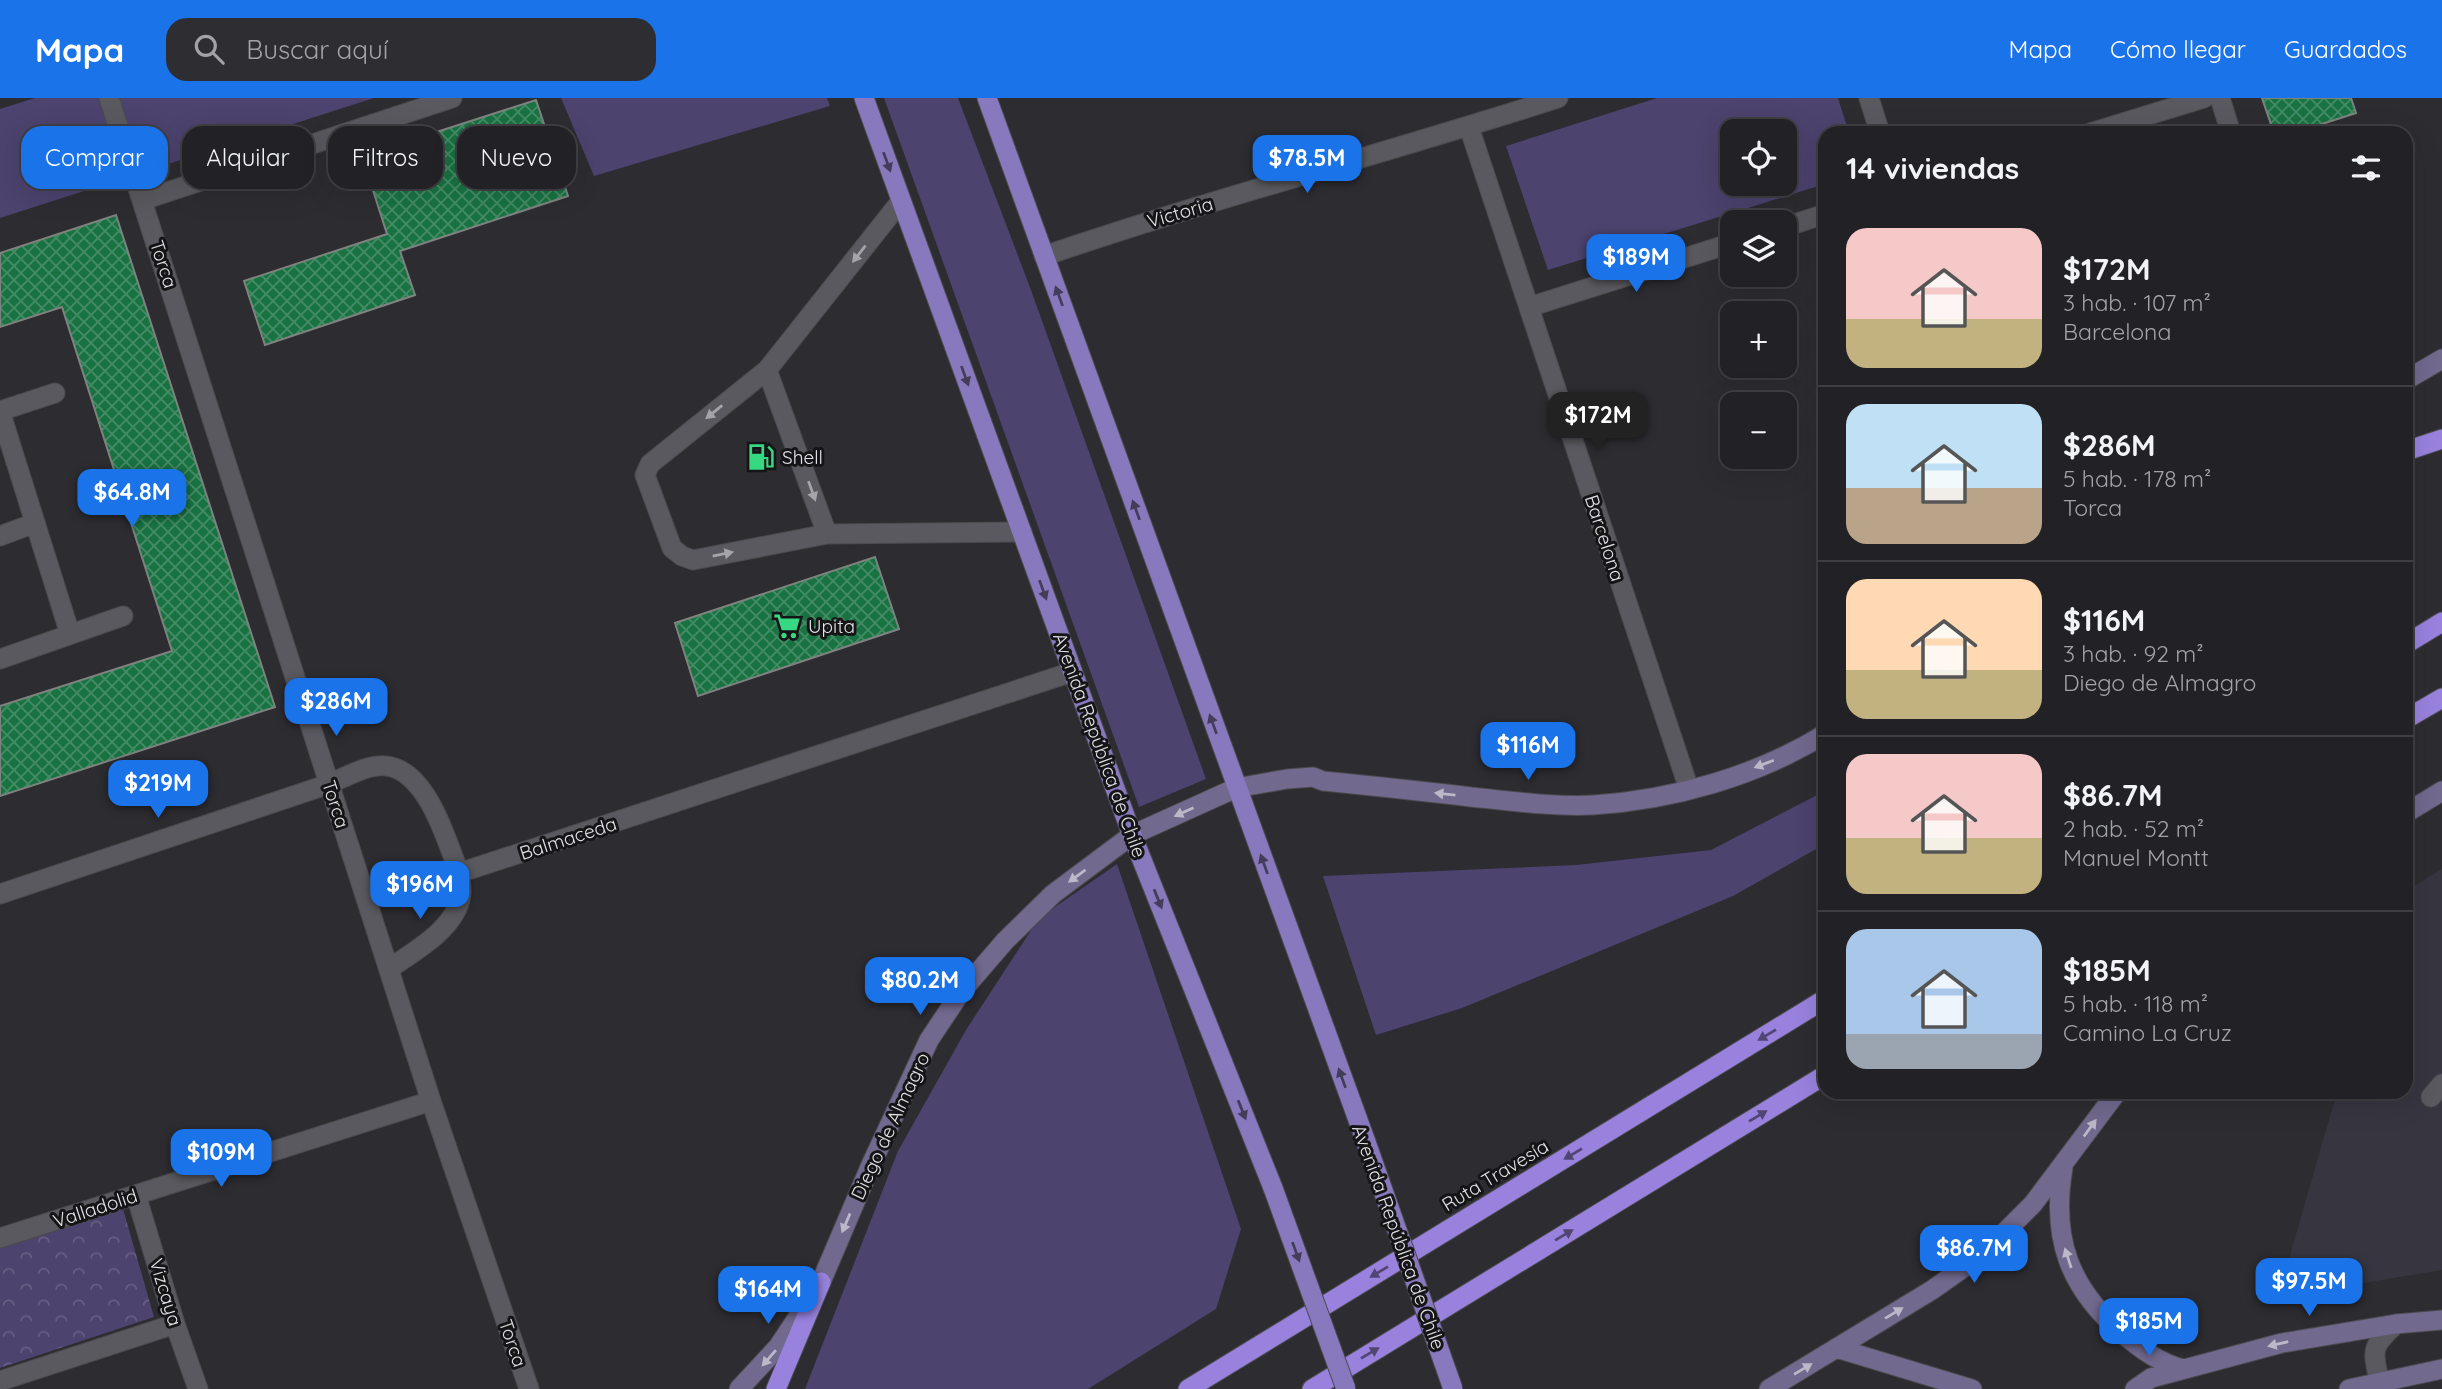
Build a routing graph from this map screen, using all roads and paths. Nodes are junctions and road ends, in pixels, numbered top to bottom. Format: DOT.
graph roads {
  1 [pos="110,98"];
  2 [pos="452,98"];
  3 [pos="864,98"];
  4 [pos="987,98"];
  5 [pos="1558,98"];
  6 [pos="1869,98"];
  7 [pos="2204,98"];
  8 [pos="2220,98"];
  9 [pos="1878,126"];
  10 [pos="2113,126"];
  11 [pos="2229,126"];
  12 [pos="1469,127"];
  13 [pos="144,200"];
  14 [pos="901,201"];
  15 [pos="1818,216"];
  16 [pos="1797,223"];
  17 [pos="1720,247"];
  18 [pos="1044,256"];
  19 [pos="1528,307"];
  20 [pos="2442,359"];
  21 [pos="768,370"];
  22 [pos="2413,376"];
  23 [pos="55,393"];
  24 [pos="0,411"];
  25 [pos="2442,439"];
  26 [pos="2413,448"];
  27 [pos="35,523"];
  28 [pos="1022,532"];
  29 [pos="827,534"];
  30 [pos="0,536"];
  31 [pos="123,616"];
  32 [pos="2442,622"];
  33 [pos="70,634"];
  34 [pos="2413,640"];
  35 [pos="0,659"];
  36 [pos="1072,672"];
  37 [pos="2442,698"];
  38 [pos="2413,715"];
  39 [pos="1818,738"];
  40 [pos="329,784"];
  41 [pos="1236,788"];
  42 [pos="1689,789"];
  43 [pos="2442,791"];
  44 [pos="2413,809"];
  45 [pos="1132,835"];
  46 [pos="459,873"];
  47 [pos="0,894"];
  48 [pos="388,969"];
  49 [pos="1818,1003"];
  50 [pos="1818,1079"];
  51 [pos="2111,1099"];
  52 [pos="431,1101"];
  53 [pos="2064,1164"];
  54 [pos="136,1195"];
  55 [pos="0,1238"];
  56 [pos="821,1282"];
  57 [pos="2442,1320"];
  58 [pos="175,1324"];
  59 [pos="2396,1324"];
  60 [pos="1836,1348"];
  61 [pos="2183,1369"];
  62 [pos="2442,1369"];
  63 [pos="0,1381"];
  64 [pos="2380,1386"];
  65 [pos="198,1389"];
  66 [pos="529,1389"];
  67 [pos="739,1389"];
  68 [pos="776,1389"];
  69 [pos="1188,1389"];
  70 [pos="1312,1389"];
  71 [pos="1346,1389"];
  72 [pos="1453,1389"];
  73 [pos="1769,1389"];
  74 [pos="1972,1389"];
  75 [pos="2135,1389"];
  76 [pos="2350,1389"];
  1 -- 13 [label="street, Torca"];
  2 -- 13 [label="street"];
  3 -- 14 [label="main road, Avenida República de Chile, one-way"];
  4 -- 18 [label="main road, Avenida República de Chile"];
  5 -- 12 [label="street, Victoria"];
  6 -- 9 [label="street"];
  7 -- 10 [label="street"];
  8 -- 11 [label="street"];
  12 -- 18 [label="street, Victoria"];
  12 -- 19 [label="street, Barcelona"];
  13 -- 40 [label="street, Torca"];
  14 -- 21 [label="street, one-way"];
  14 -- 28 [label="main road, Avenida República de Chile, one-way"];
  15 -- 16 [label="street"];
  17 -- 19 [label="street"];
  41 -- 18 [label="main road, Avenida República de Chile, one-way"];
  19 -- 42 [label="street, Barcelona"];
  20 -- 22 [label="main road"];
  21 -- 29 [label="street, one-way"];
  21 -- 29 [label="street, one-way"];
  23 -- 24 [label="street"];
  24 -- 27 [label="street"];
  25 -- 26 [label="highway"];
  27 -- 30 [label="street"];
  27 -- 33 [label="street"];
  28 -- 29 [label="street"];
  28 -- 36 [label="main road, Avenida República de Chile, one-way"];
  31 -- 33 [label="street"];
  32 -- 34 [label="highway"];
  33 -- 35 [label="street"];
  36 -- 45 [label="main road, Avenida República de Chile"];
  36 -- 46 [label="street, Balmaceda"];
  37 -- 38 [label="highway"];
  39 -- 42 [label="main road, Diego de Almagro, one-way"];
  40 -- 46 [label="street"];
  40 -- 47 [label="street"];
  40 -- 48 [label="street, Torca"];
  42 -- 41 [label="main road, Diego de Almagro, one-way"];
  41 -- 45 [label="main road, Diego de Almagro, one-way"];
  72 -- 41 [label="main road, Avenida República de Chile, one-way, bridge"];
  43 -- 44 [label="main road"];
  45 -- 56 [label="main road, Diego de Almagro, one-way"];
  45 -- 71 [label="main road, Avenida República de Chile, one-way, bridge"];
  46 -- 48 [label="street"];
  48 -- 52 [label="street, Torca"];
  49 -- 69 [label="highway, Ruta Travesía, one-way"];
  70 -- 50 [label="highway, one-way"];
  53 -- 51 [label="main road, one-way"];
  52 -- 54 [label="street, Valladolid"];
  52 -- 66 [label="street, Torca"];
  60 -- 53 [label="main road, one-way"];
  61 -- 53 [label="main road, one-way"];
  54 -- 55 [label="street, Valladolid"];
  54 -- 58 [label="street, Vizcaya"];
  56 -- 67 [label="main road, Diego de Almagro, one-way"];
  56 -- 68 [label="highway"];
  57 -- 59 [label="main road"];
  58 -- 63 [label="street"];
  58 -- 65 [label="street, Vizcaya"];
  59 -- 61 [label="main road, one-way"];
  59 -- 64 [label="street"];
  73 -- 60 [label="main road, one-way"];
  60 -- 74 [label="main road"];
  61 -- 75 [label="main road"];
  62 -- 64 [label="main road"];
  64 -- 76 [label="main road"];
}
